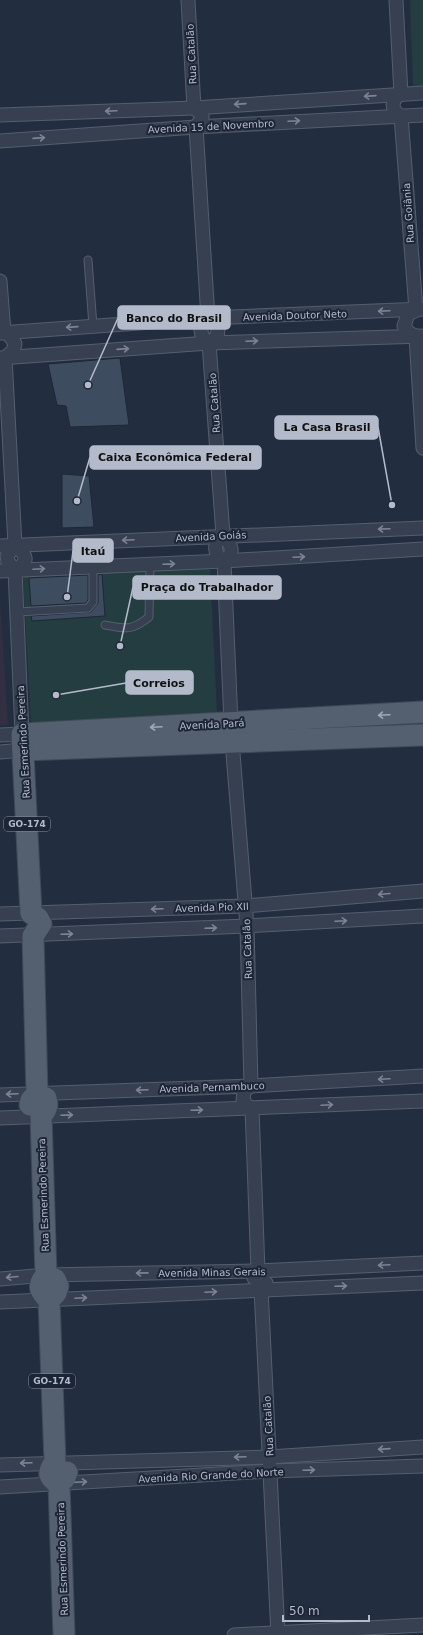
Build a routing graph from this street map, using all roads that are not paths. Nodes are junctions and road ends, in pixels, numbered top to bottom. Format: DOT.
graph roads {
  1 [pos="188,0"];
  2 [pos="396,0"];
  3 [pos="423,93"];
  4 [pos="401,94"];
  5 [pos="194,108"];
  6 [pos="0,115"];
  7 [pos="423,115"];
  8 [pos="401,116"];
  9 [pos="196,127"];
  10 [pos="0,141"];
  11 [pos="88,260"];
  12 [pos="0,281"];
  13 [pos="421,311"];
  14 [pos="208,318"];
  15 [pos="93,326"];
  16 [pos="1,333"];
  17 [pos="421,336"];
  18 [pos="209,343"];
  19 [pos="2,357"];
  20 [pos="423,448"];
  21 [pos="423,528"];
  22 [pos="224,535"];
  23 [pos="15,545"];
  24 [pos="0,546"];
  25 [pos="423,548"];
  26 [pos="224,561"];
  27 [pos="150,564"];
  28 [pos="93,567"];
  29 [pos="15,570"];
  30 [pos="0,571"];
  31 [pos="17,612"];
  32 [pos="104,625"];
  33 [pos="423,712"];
  34 [pos="232,732"];
  35 [pos="0,735"];
  36 [pos="423,735"];
  37 [pos="23,742"];
  38 [pos="0,752"];
  39 [pos="423,891"];
  40 [pos="245,906"];
  41 [pos="31,913"];
  42 [pos="0,914"];
  43 [pos="423,916"];
  44 [pos="247,926"];
  45 [pos="0,936"];
  46 [pos="33,936"];
  47 [pos="423,1076"];
  48 [pos="251,1086"];
  49 [pos="37,1094"];
  50 [pos="0,1095"];
  51 [pos="423,1101"];
  52 [pos="252,1108"];
  53 [pos="41,1116"];
  54 [pos="0,1118"];
  55 [pos="423,1263"];
  56 [pos="258,1271"];
  57 [pos="46,1274"];
  58 [pos="0,1279"];
  59 [pos="423,1283"];
  60 [pos="261,1289"];
  61 [pos="48,1300"];
  62 [pos="0,1302"];
  63 [pos="423,1447"];
  64 [pos="269,1457"];
  65 [pos="55,1462"];
  66 [pos="0,1465"];
  67 [pos="423,1466"];
  68 [pos="270,1471"];
  69 [pos="59,1484"];
  70 [pos="0,1487"];
  71 [pos="423,1625"];
  72 [pos="278,1634"];
  73 [pos="64,1635"];
  74 [pos="234,1635"];
  1 -- 5 [label="street, Rua Catalão"];
  2 -- 4 [label="street, Rua Goiânia"];
  3 -- 4 [label="street, Avenida 15 de Novembro"];
  4 -- 5 [label="street, Avenida 15 de Novembro, one-way"];
  4 -- 8 [label="street, Rua Goiânia"];
  5 -- 6 [label="street, Avenida 15 de Novembro, one-way"];
  5 -- 9 [label="street, Rua Catalão"];
  7 -- 8 [label="street, Avenida 15 de Novembro"];
  9 -- 8 [label="street, Avenida 15 de Novembro, one-way"];
  8 -- 13 [label="street, Rua Goiânia"];
  10 -- 9 [label="street, Avenida 15 de Novembro, one-way"];
  9 -- 14 [label="street, Rua Catalão"];
  11 -- 15 [label="lane"];
  12 -- 16 [label="street"];
  13 -- 14 [label="street, Avenida Doutor Neto, one-way"];
  13 -- 17 [label="street"];
  14 -- 15 [label="street, Avenida Doutor Neto"];
  14 -- 18 [label="street, Rua Catalão"];
  15 -- 16 [label="street, Avenida Doutor Neto, one-way"];
  16 -- 19 [label="street"];
  18 -- 17 [label="street, one-way"];
  17 -- 20 [label="street"];
  19 -- 18 [label="street, one-way"];
  18 -- 22 [label="street, Rua Catalão"];
  19 -- 23 [label="street"];
  21 -- 22 [label="street, Avenida Goiás, one-way"];
  21 -- 25 [label="street"];
  22 -- 23 [label="street, Avenida Goiás, one-way"];
  22 -- 26 [label="street, Rua Catalão"];
  23 -- 24 [label="street, Avenida Goiás"];
  23 -- 29 [label="street"];
  26 -- 25 [label="street, one-way"];
  27 -- 26 [label="street, one-way"];
  26 -- 34 [label="street, Rua Catalão"];
  27 -- 28 [label="street"];
  27 -- 32 [label="lane"];
  29 -- 28 [label="street, one-way"];
  28 -- 31 [label="lane"];
  29 -- 30 [label="street"];
  29 -- 31 [label="street, Rua Esmerindo Pereira"];
  31 -- 37 [label="street, Rua Esmerindo Pereira"];
  33 -- 34 [label="main road, Avenida Pará, one-way"];
  34 -- 36 [label="main road, Avenida Pará"];
  34 -- 37 [label="main road, Avenida Pará"];
  34 -- 40 [label="street, Rua Catalão"];
  35 -- 37 [label="street, Avenida Pará"];
  37 -- 38 [label="street, Avenida Pará"];
  37 -- 41 [label="main road, Rua Esmerindo Pereira / GO-174"];
  39 -- 40 [label="street, Avenida Pio XII, one-way"];
  40 -- 41 [label="street, Avenida Pio XII, one-way"];
  40 -- 44 [label="street, Rua Catalão"];
  41 -- 42 [label="street, Avenida Pio XII"];
  41 -- 46 [label="main road, Rua Esmerindo Pereira / GO-174"];
  44 -- 43 [label="street, Avenida Pio XII, one-way"];
  46 -- 44 [label="street, Avenida Pio XII, one-way"];
  44 -- 48 [label="street, Rua Catalão"];
  45 -- 46 [label="street, Avenida Pio XII"];
  46 -- 49 [label="main road, Rua Esmerindo Pereira / GO-174"];
  47 -- 48 [label="street, Avenida Pernambuco, one-way"];
  48 -- 49 [label="street, Avenida Pernambuco, one-way"];
  48 -- 52 [label="street, Rua Catalão"];
  49 -- 50 [label="street, Avenida Pernambuco, one-way"];
  49 -- 53 [label="main road, Rua Esmerindo Pereira / GO-174"];
  52 -- 51 [label="street, one-way"];
  53 -- 52 [label="street, one-way"];
  52 -- 56 [label="street, Rua Catalão"];
  53 -- 54 [label="street"];
  53 -- 57 [label="main road, Rua Esmerindo Pereira"];
  55 -- 56 [label="street, Avenida Minas Gerais, one-way"];
  56 -- 57 [label="street, Avenida Minas Gerais, one-way"];
  56 -- 60 [label="street, Rua Catalão"];
  57 -- 58 [label="street, Avenida Minas Gerais, one-way"];
  57 -- 61 [label="main road"];
  60 -- 59 [label="street, Avenida Minas Gerais, one-way"];
  61 -- 60 [label="street, Avenida Minas Gerais, one-way"];
  60 -- 64 [label="street, Rua Catalão"];
  61 -- 62 [label="street, Avenida Minas Gerais"];
  61 -- 65 [label="main road, GO-174"];
  63 -- 64 [label="street, Avenida Rio Grande do Norte, one-way"];
  64 -- 65 [label="street, Avenida Rio Grande do Norte, one-way"];
  64 -- 68 [label="street, Rua Catalão"];
  65 -- 66 [label="street, Avenida Rio Grande do Norte, one-way"];
  65 -- 69 [label="main road, Rua Esmerindo Pereira"];
  68 -- 67 [label="street, Avenida Rio Grande do Norte, one-way"];
  69 -- 68 [label="street, Avenida Rio Grande do Norte, one-way"];
  68 -- 72 [label="street, Rua Catalão"];
  69 -- 70 [label="street, Avenida Rio Grande do Norte"];
  69 -- 73 [label="main road, Rua Esmerindo Pereira"];
  71 -- 72 [label="street"];
  72 -- 74 [label="street"];
}
